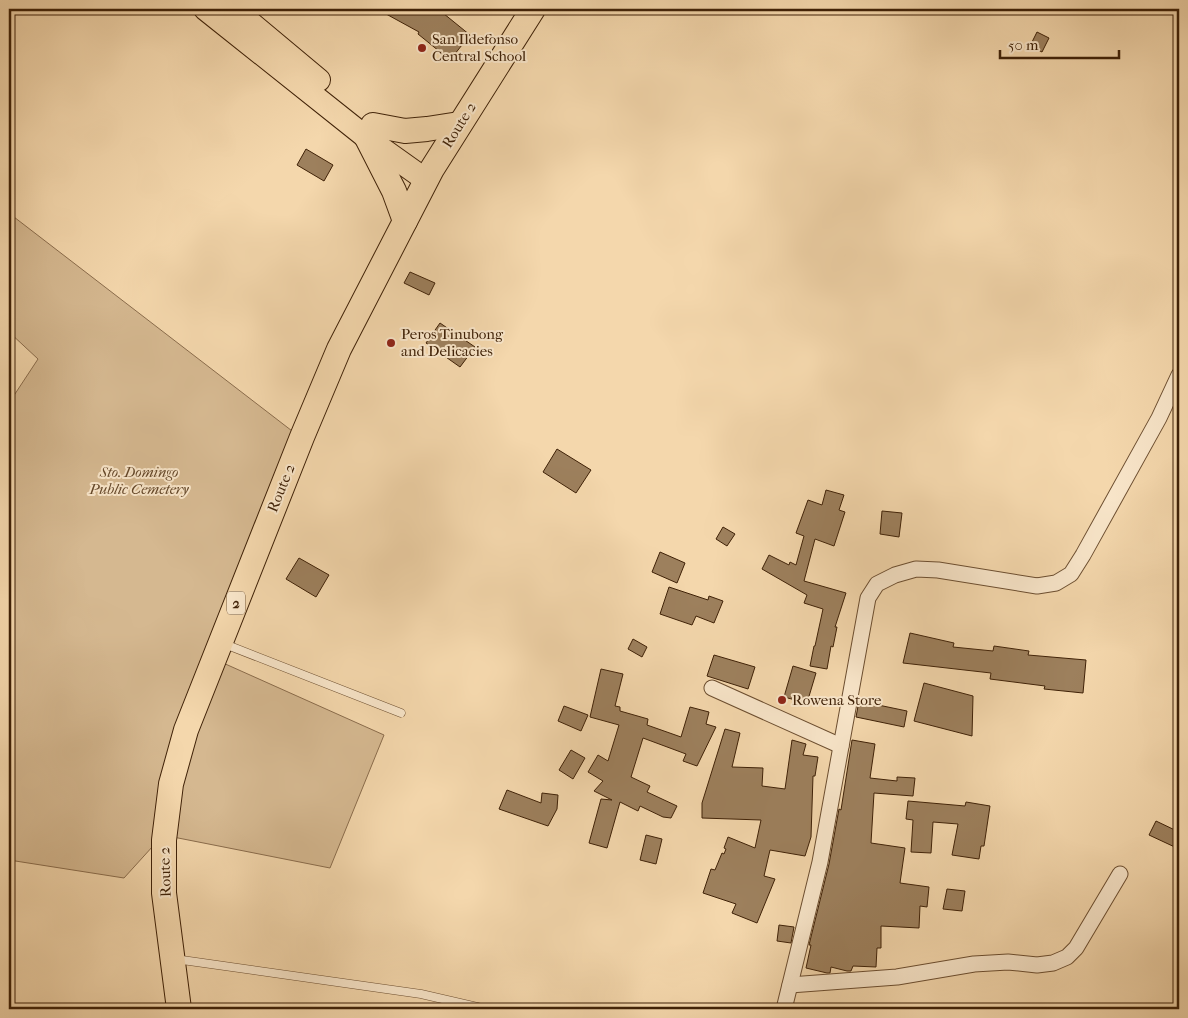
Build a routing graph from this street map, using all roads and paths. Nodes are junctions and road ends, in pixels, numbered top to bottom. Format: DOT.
graph roads {
  1 [pos="205,9"];
  2 [pos="234,9"];
  3 [pos="533,9"];
  4 [pos="459,124"];
  5 [pos="370,132"];
  6 [pos="429,174"];
  7 [pos="405,221"];
  8 [pos="1179,375"];
  9 [pos="220,642"];
  10 [pos="712,688"];
  11 [pos="401,713"];
  12 [pos="841,746"];
  13 [pos="1120,874"];
  14 [pos="173,958"];
  15 [pos="790,985"];
  16 [pos="179,1009"];
  17 [pos="486,1009"];
  18 [pos="784,1009"];
  1 -- 5 [label="main road"];
  2 -- 5 [label="main road"];
  3 -- 4 [label="highway, Route 2 / 2"];
  4 -- 5 [label="highway"];
  4 -- 6 [label="highway, Route 2 / 2"];
  5 -- 6 [label="main road"];
  5 -- 7 [label="highway"];
  6 -- 7 [label="highway, Route 2 / 2"];
  7 -- 9 [label="highway, Route 2 / 2"];
  8 -- 12 [label="street"];
  9 -- 11 [label="lane"];
  9 -- 14 [label="highway, Route 2 / 2"];
  10 -- 12 [label="street"];
  12 -- 15 [label="street"];
  13 -- 15 [label="street"];
  14 -- 16 [label="highway, Route 2 / 2"];
  14 -- 17 [label="lane"];
  15 -- 18 [label="street"];
}
